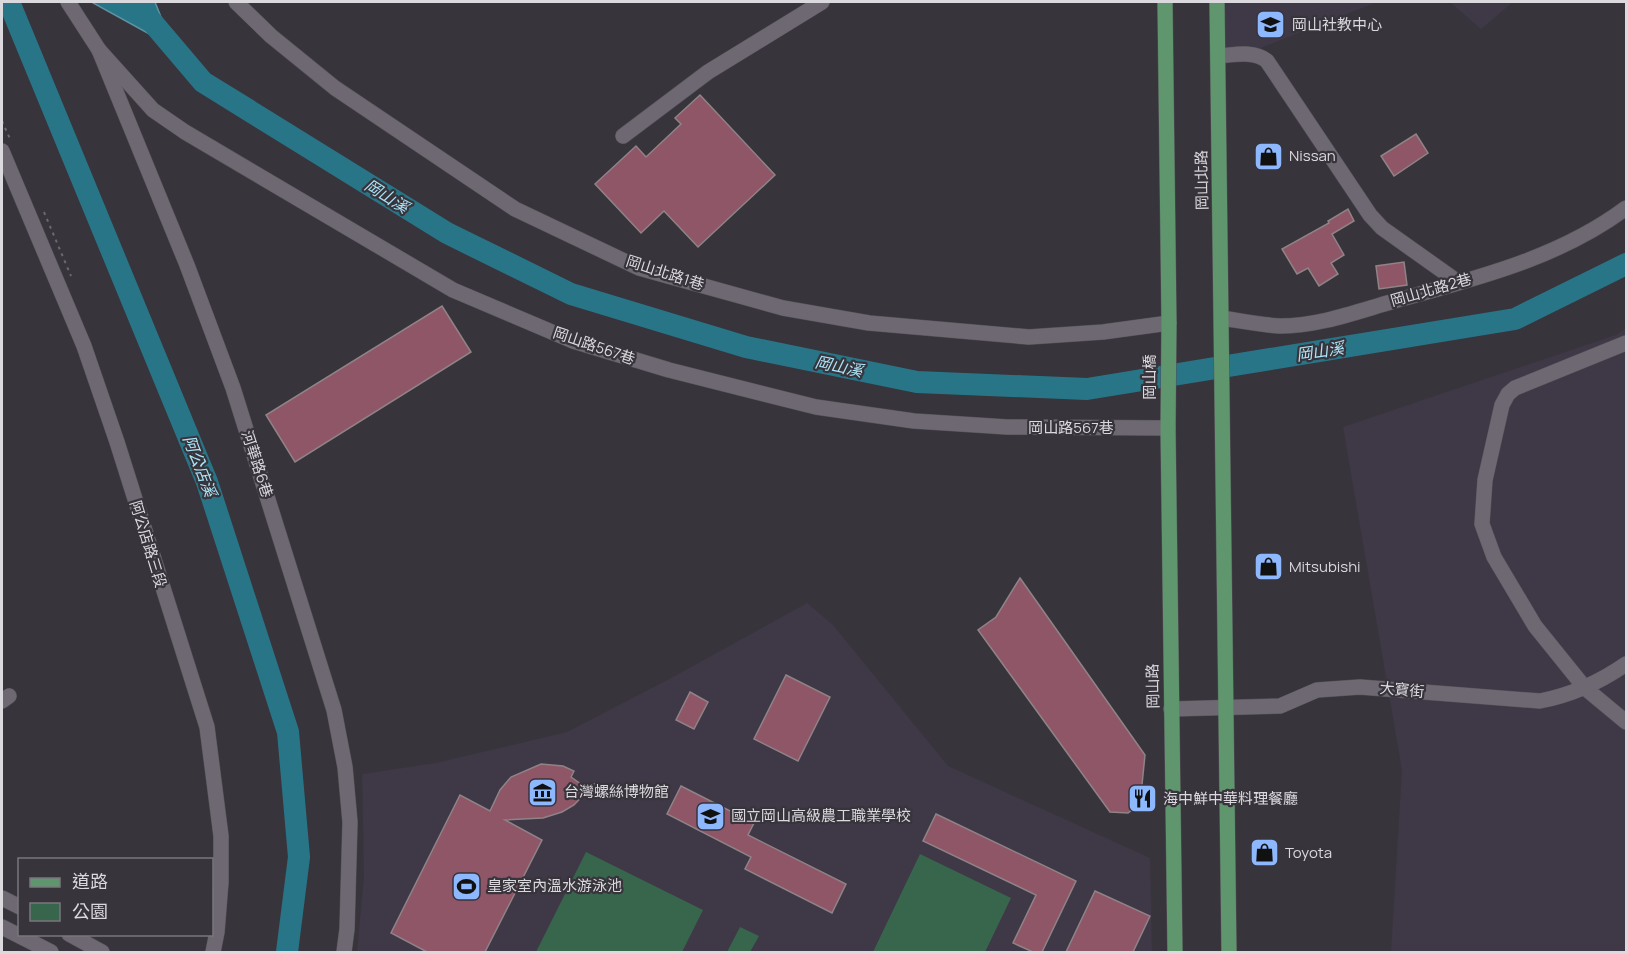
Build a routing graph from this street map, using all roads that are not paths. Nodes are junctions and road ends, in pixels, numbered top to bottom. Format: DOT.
graph roads {
  1 [pos="69,2"];
  2 [pos="236,2"];
  3 [pos="822,2"];
  4 [pos="1165,2"];
  5 [pos="1217,2"];
  6 [pos="99,50"];
  7 [pos="1218,56"];
  8 [pos="623,136"];
  9 [pos="2,151"];
  10 [pos="1626,208"];
  11 [pos="1458,282"];
  12 [pos="1222,318"];
  13 [pos="1168,329"];
  14 [pos="1626,343"];
  15 [pos="1168,423"];
  16 [pos="1626,664"];
  17 [pos="1585,687"];
  18 [pos="1172,709"];
  19 [pos="1225,709"];
  20 [pos="1626,722"];
  21 [pos="2,898"];
  22 [pos="18,906"];
  23 [pos="2,927"];
  24 [pos="18,935"];
  25 [pos="20,936"];
  26 [pos="73,936"];
  27 [pos="51,952"];
  28 [pos="102,952"];
  29 [pos="213,952"];
  30 [pos="344,952"];
  31 [pos="1175,952"];
  32 [pos="1228,952"];
  1 -- 6 [label="street, 河華路6巷"];
  2 -- 13 [label="street, 岡山北路1巷"];
  3 -- 8 [label="street"];
  4 -- 13 [label="main road"];
  5 -- 7 [label="main road, 岡山北路"];
  6 -- 15 [label="street, 岡山路567巷"];
  6 -- 30 [label="street, 河華路6巷"];
  7 -- 11 [label="street"];
  7 -- 12 [label="main road, 岡山北路"];
  9 -- 29 [label="street, 阿公店路三段"];
  10 -- 11 [label="street, 岡山北路2巷"];
  11 -- 12 [label="street, 岡山北路2巷"];
  12 -- 19 [label="main road, 岡山北路"];
  13 -- 15 [label="main road, 岡山橋"];
  14 -- 17 [label="street"];
  15 -- 18 [label="main road, 岡山路"];
  16 -- 17 [label="street, 大寶街"];
  17 -- 19 [label="street, 大寶街"];
  17 -- 20 [label="street"];
  18 -- 19 [label="street, 大寶街"];
  18 -- 31 [label="main road, 岡山路"];
  19 -- 32 [label="main road"];
  21 -- 22 [label="street"];
  23 -- 24 [label="street"];
  25 -- 27 [label="street"];
  26 -- 28 [label="street"];
}
